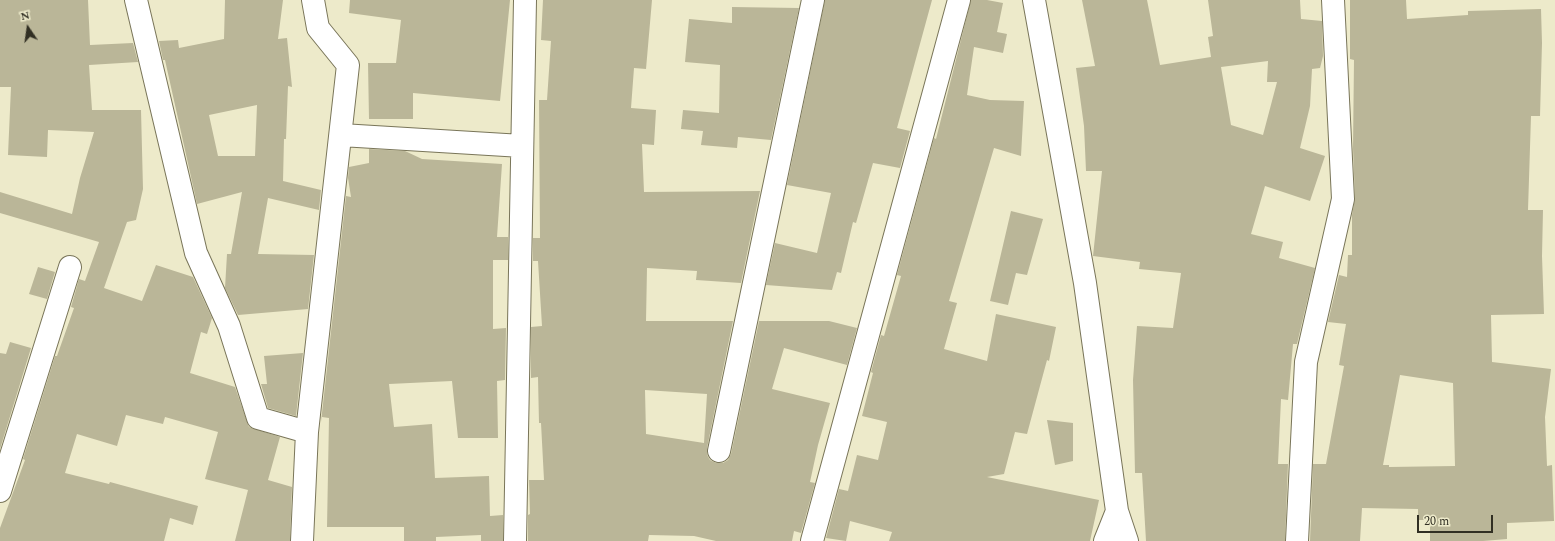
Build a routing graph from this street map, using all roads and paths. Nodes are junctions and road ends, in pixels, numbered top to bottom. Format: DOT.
graph roads {
  1 [pos="136,0"];
  2 [pos="314,0"];
  3 [pos="525,0"];
  4 [pos="814,0"];
  5 [pos="959,0"];
  6 [pos="1034,0"];
  7 [pos="1333,0"];
  8 [pos="341,134"];
  9 [pos="522,146"];
  10 [pos="70,267"];
  11 [pos="306,432"];
  12 [pos="719,451"];
  13 [pos="0,491"];
  14 [pos="1117,511"];
  15 [pos="302,541"];
  16 [pos="515,541"];
  17 [pos="812,541"];
  18 [pos="1106,541"];
  19 [pos="1127,541"];
  20 [pos="1297,541"];
  1 -- 11 [label="street"];
  2 -- 8 [label="street"];
  3 -- 9 [label="street"];
  4 -- 12 [label="street"];
  5 -- 17 [label="street"];
  6 -- 14 [label="street"];
  7 -- 20 [label="street"];
  8 -- 9 [label="street"];
  8 -- 11 [label="street"];
  9 -- 16 [label="street"];
  10 -- 13 [label="street"];
  11 -- 15 [label="street"];
  14 -- 18 [label="street"];
  14 -- 19 [label="street"];
}
